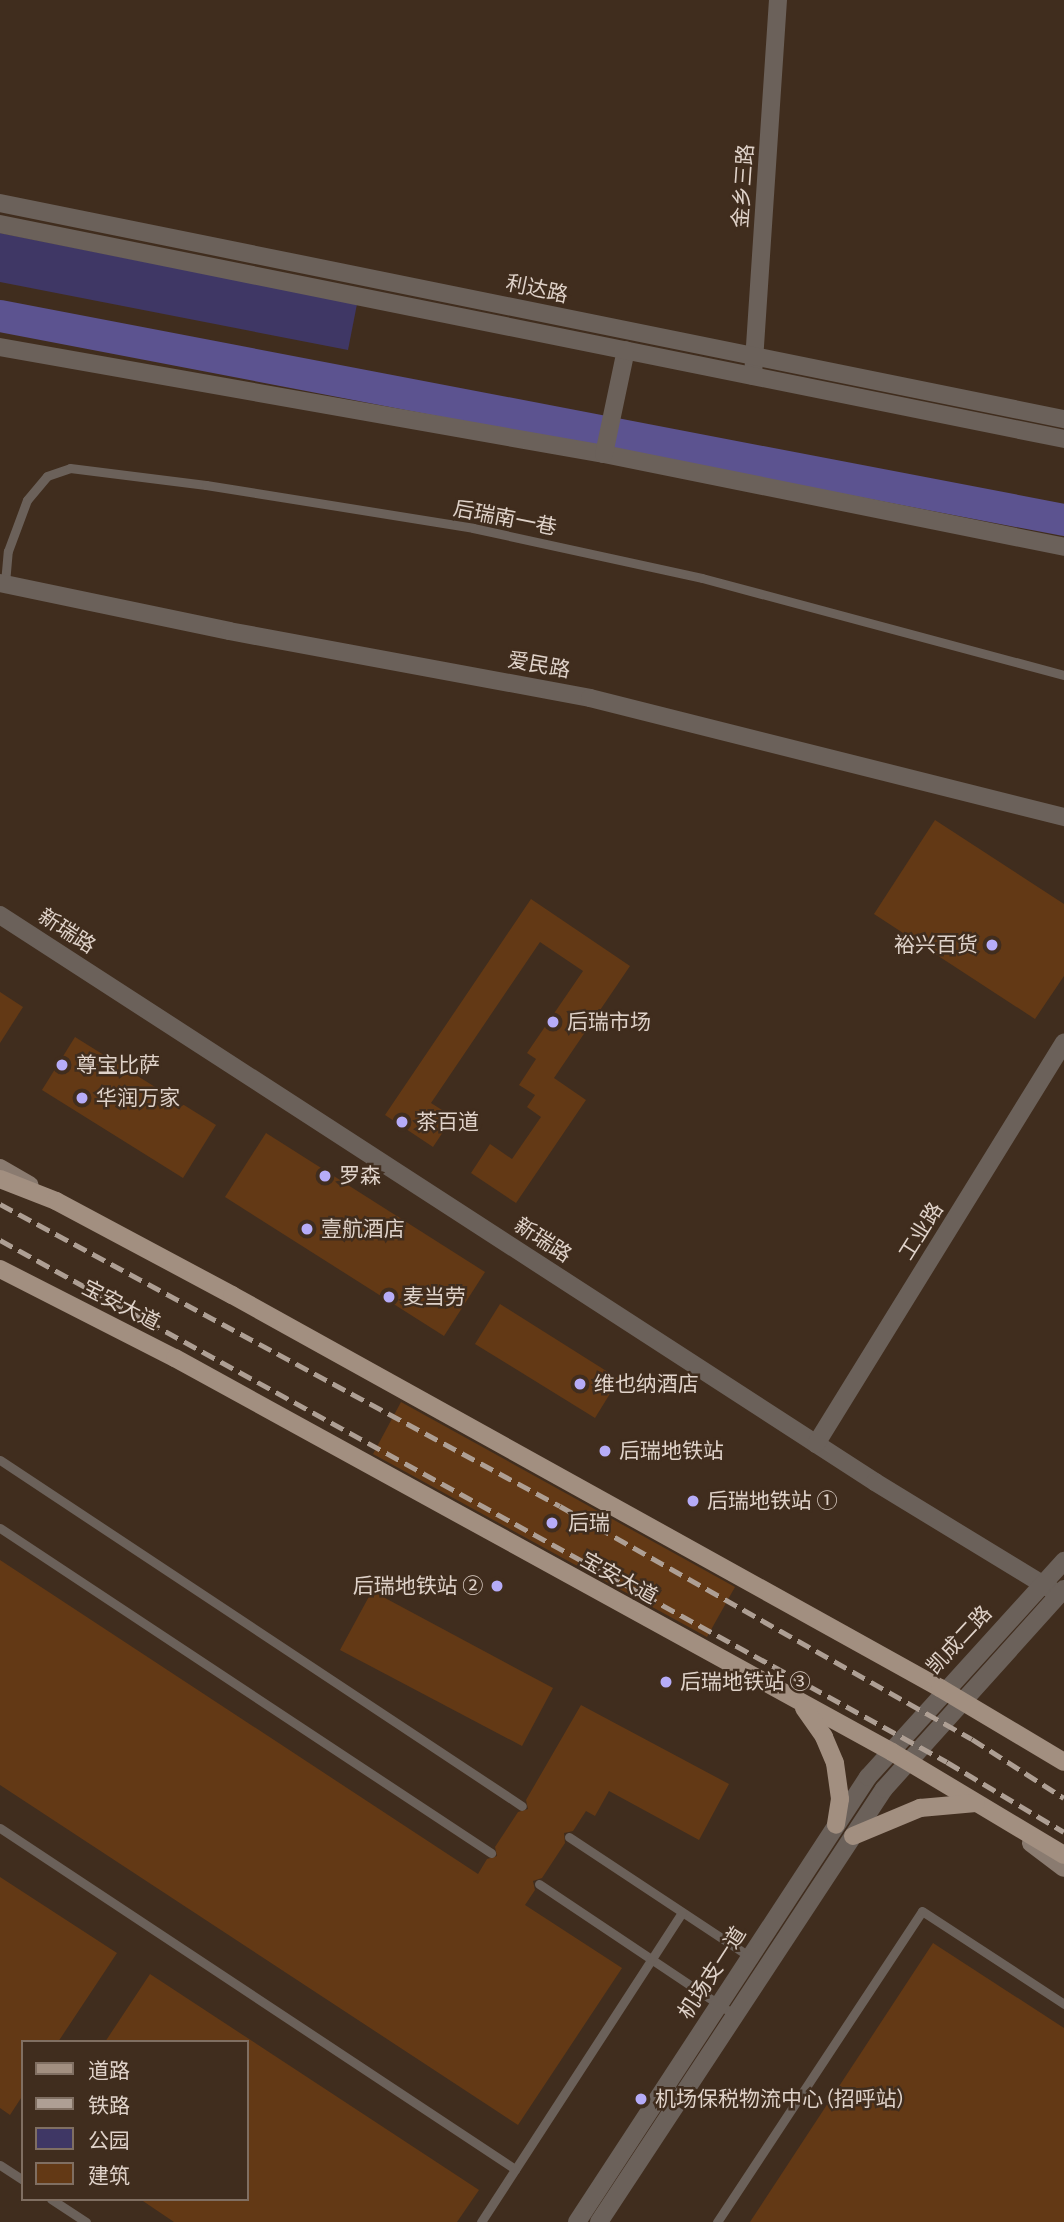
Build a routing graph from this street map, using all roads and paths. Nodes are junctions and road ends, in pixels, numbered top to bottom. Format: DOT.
graph roads {
  1 [pos="778,0"];
  2 [pos="0,203"];
  3 [pos="0,224"];
  4 [pos="0,347"];
  5 [pos="626,350"];
  6 [pos="754,356"];
  7 [pos="753,376"];
  8 [pos="1064,419"];
  9 [pos="1064,439"];
  10 [pos="604,454"];
  11 [pos="1064,547"];
  12 [pos="3,583"];
  13 [pos="1064,675"];
  14 [pos="1064,817"];
  15 [pos="0,915"];
  16 [pos="1064,1042"];
  17 [pos="0,1168"];
  18 [pos="0,1179"];
  19 [pos="56,1201"];
  20 [pos="2,1270"];
  21 [pos="816,1444"];
  22 [pos="0,1461"];
  23 [pos="0,1528"];
  24 [pos="1064,1561"];
  25 [pos="1042,1584"];
  26 [pos="1062,1594"];
  27 [pos="943,1690"];
  28 [pos="793,1698"];
  29 [pos="960,1700"];
  30 [pos="889,1751"];
  31 [pos="906,1761"];
  32 [pos="1064,1762"];
  33 [pos="981,1805"];
  34 [pos="522,1806"];
  35 [pos="836,1825"];
  36 [pos="0,1828"];
  37 [pos="853,1836"];
  38 [pos="569,1837"];
  39 [pos="491,1853"];
  40 [pos="1064,1855"];
  41 [pos="1064,1868"];
  42 [pos="539,1884"];
  43 [pos="682,1912"];
  44 [pos="750,1956"];
  45 [pos="652,1959"];
  46 [pos="766,1967"];
  47 [pos="719,2004"];
  48 [pos="1064,2004"];
  49 [pos="736,2015"];
  50 [pos="0,2165"];
  51 [pos="515,2169"];
  52 [pos="21,2179"];
  53 [pos="54,2201"];
  54 [pos="86,2222"];
  55 [pos="481,2222"];
  56 [pos="577,2222"];
  57 [pos="600,2222"];
  58 [pos="717,2222"];
  1 -- 6 [label="street, 金乡三路"];
  2 -- 6 [label="street, 利达路"];
  3 -- 5 [label="street, 利达路"];
  4 -- 10 [label="street"];
  5 -- 7 [label="street, 利达路"];
  5 -- 10 [label="street"];
  6 -- 7 [label="street, 金乡三路"];
  6 -- 8 [label="street, 利达路"];
  7 -- 9 [label="street, 利达路"];
  10 -- 11 [label="street"];
  12 -- 13 [label="lane, 后瑞南一巷"];
  12 -- 14 [label="street, 爱民路"];
  15 -- 21 [label="street, 新瑞路"];
  16 -- 21 [label="street, 工业路"];
  17 -- 19 [label="main road"];
  18 -- 19 [label="main road"];
  19 -- 27 [label="main road"];
  20 -- 28 [label="main road, 宝安大道"];
  21 -- 25 [label="street, 新瑞路"];
  22 -- 34 [label="lane"];
  23 -- 39 [label="lane"];
  24 -- 25 [label="street, 凯成二路"];
  25 -- 26 [label="street, 新瑞路"];
  25 -- 27 [label="street, 凯成二路"];
  26 -- 29 [label="street, 凯成二路"];
  27 -- 29 [label="main road"];
  27 -- 30 [label="street, 凯成二路"];
  28 -- 30 [label="main road, 宝安大道"];
  28 -- 35 [label="main road"];
  29 -- 31 [label="street, 凯成二路"];
  29 -- 32 [label="main road"];
  30 -- 31 [label="main road, 宝安大道"];
  30 -- 35 [label="street, 机场支一道"];
  31 -- 33 [label="main road, 宝安大道"];
  31 -- 37 [label="street, 机场支一道"];
  33 -- 37 [label="main road"];
  33 -- 40 [label="main road, 宝安大道"];
  33 -- 41 [label="main road"];
  35 -- 44 [label="street, 机场支一道"];
  36 -- 51 [label="lane"];
  37 -- 46 [label="street, 机场支一道"];
  38 -- 43 [label="lane"];
  42 -- 45 [label="lane"];
  43 -- 44 [label="lane"];
  43 -- 45 [label="lane"];
  44 -- 46 [label="lane"];
  44 -- 47 [label="street, 机场支一道"];
  45 -- 47 [label="lane"];
  45 -- 51 [label="lane"];
  46 -- 49 [label="street, 机场支一道"];
  47 -- 49 [label="lane"];
  47 -- 56 [label="street, 机场支一道"];
  48 -- 58 [label="lane"];
  49 -- 57 [label="street, 机场支一道"];
  50 -- 52 [label="lane"];
  51 -- 55 [label="lane"];
  53 -- 54 [label="lane"];
}
